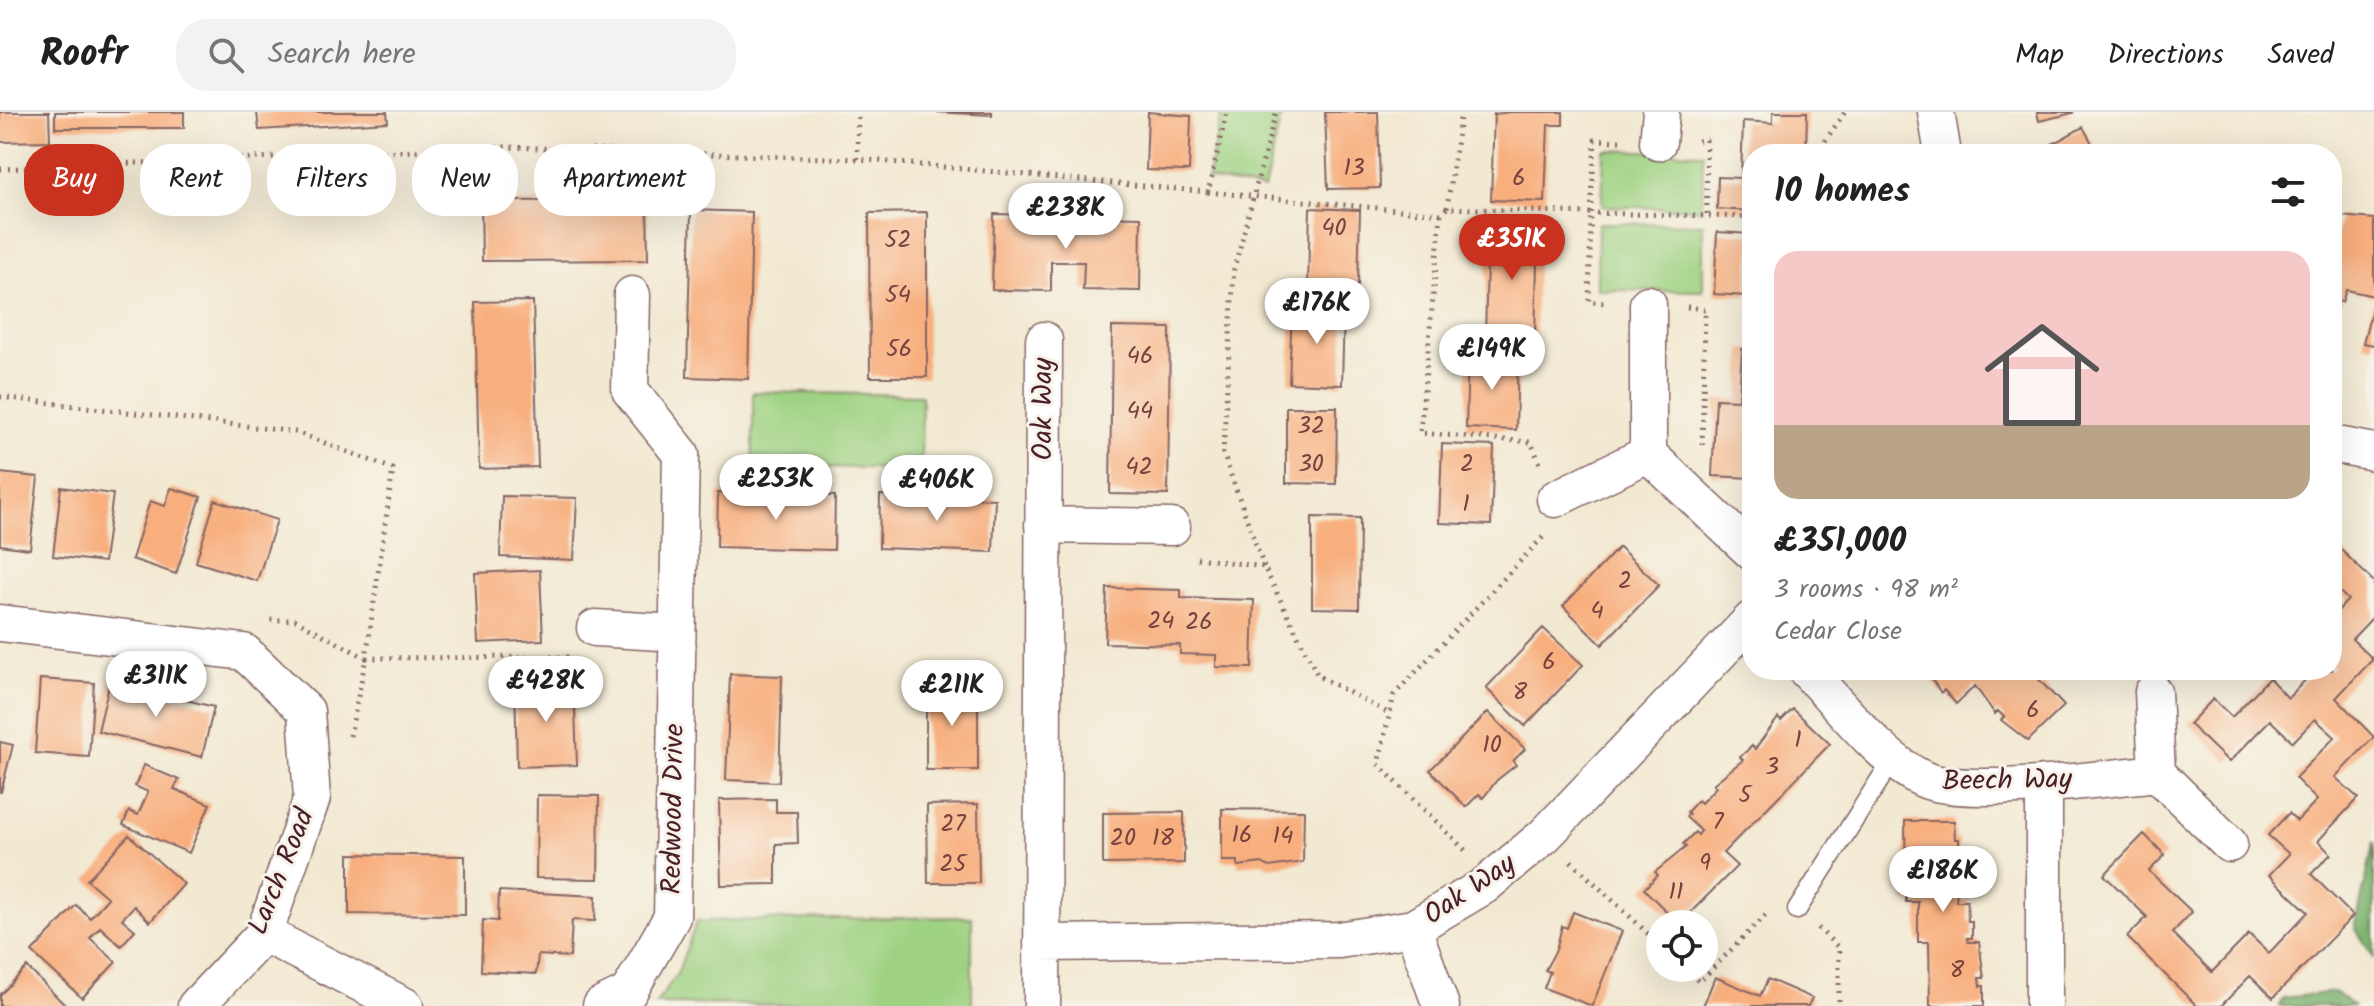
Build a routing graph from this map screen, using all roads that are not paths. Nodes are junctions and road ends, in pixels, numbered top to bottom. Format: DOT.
graph roads {
  1 [pos="1936,112"];
  2 [pos="1941,144"];
  3 [pos="632,295"];
  4 [pos="1648,304"];
  5 [pos="1044,340"];
  6 [pos="2342,446"];
  7 [pos="2374,452"];
  8 [pos="1648,454"];
  9 [pos="1555,499"];
  10 [pos="1043,525"];
  11 [pos="1172,527"];
  12 [pos="1742,543"];
  13 [pos="0,623"];
  14 [pos="595,628"];
  15 [pos="1742,629"];
  16 [pos="677,633"];
  17 [pos="1816,680"];
  18 [pos="2153,692"];
  19 [pos="1893,759"];
  20 [pos="2157,773"];
  21 [pos="2044,784"];
  22 [pos="2229,844"];
  23 [pos="1797,910"];
  24 [pos="1413,928"];
  25 [pos="264,934"];
  26 [pos="1042,943"];
  27 [pos="623,1002"];
  28 [pos="196,1006"];
  29 [pos="405,1006"];
  30 [pos="1042,1006"];
  31 [pos="1441,1006"];
  32 [pos="2044,1006"];
  1 -- 2 [label="street"];
  3 -- 16 [label="street, Redwood Drive"];
  4 -- 8 [label="street"];
  5 -- 10 [label="street, Oak Way"];
  6 -- 7 [label="street"];
  8 -- 9 [label="street"];
  8 -- 12 [label="street"];
  10 -- 11 [label="street"];
  10 -- 26 [label="street, Oak Way"];
  13 -- 25 [label="street, Larch Road"];
  14 -- 16 [label="street"];
  15 -- 24 [label="street, Oak Way"];
  16 -- 27 [label="street, Redwood Drive"];
  17 -- 19 [label="street, Beech Way"];
  18 -- 20 [label="street"];
  19 -- 21 [label="street, Beech Way"];
  19 -- 23 [label="lane"];
  20 -- 21 [label="street, Beech Way"];
  20 -- 22 [label="street"];
  21 -- 32 [label="street"];
  24 -- 26 [label="street, Oak Way"];
  24 -- 31 [label="street"];
  25 -- 28 [label="street, Larch Road"];
  25 -- 29 [label="street"];
  26 -- 30 [label="street, Oak Way"];
}
